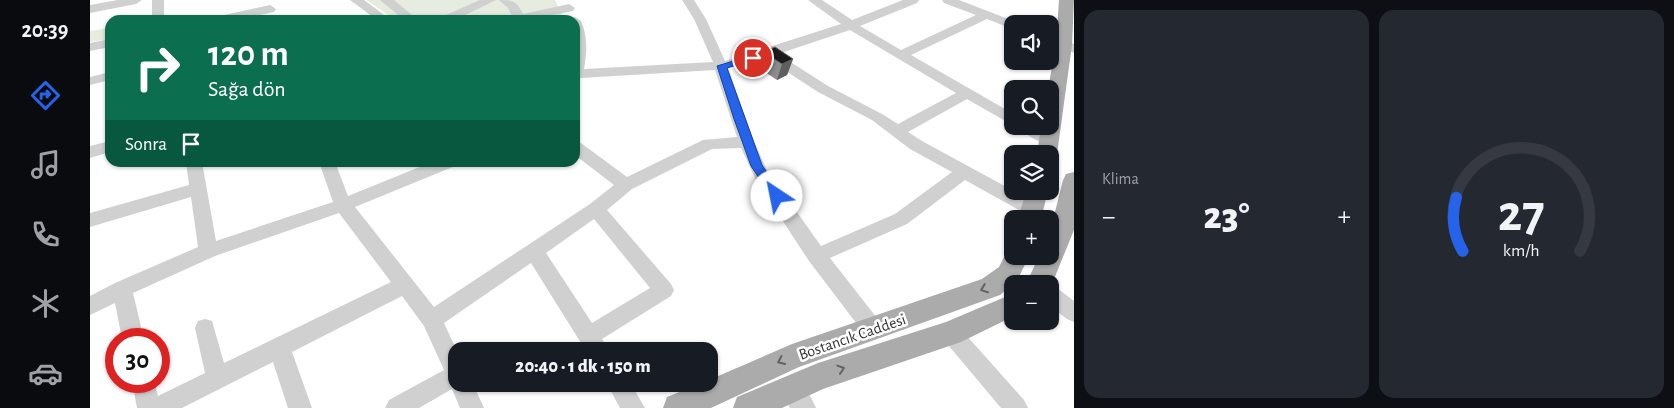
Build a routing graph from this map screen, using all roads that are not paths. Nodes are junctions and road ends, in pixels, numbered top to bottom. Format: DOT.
graph roads {
  1 [pos="136,0"];
  2 [pos="158,0"];
  3 [pos="384,0"];
  4 [pos="490,0"];
  5 [pos="505,0"];
  6 [pos="688,0"];
  7 [pos="814,0"];
  8 [pos="913,0"];
  9 [pos="948,0"];
  10 [pos="1067,0"];
  11 [pos="361,3"];
  12 [pos="566,4"];
  13 [pos="90,9"];
  14 [pos="270,10"];
  15 [pos="460,13"];
  16 [pos="158,15"];
  17 [pos="244,15"];
  18 [pos="378,15"];
  19 [pos="405,15"];
  20 [pos="518,15"];
  21 [pos="532,15"];
  22 [pos="572,15"];
  23 [pos="986,15"];
  24 [pos="1004,22"];
  25 [pos="851,25"];
  26 [pos="105,44"];
  27 [pos="1063,44"];
  28 [pos="90,47"];
  29 [pos="768,53"];
  30 [pos="900,55"];
  31 [pos="722,66"];
  32 [pos="580,75"];
  33 [pos="105,77"];
  34 [pos="90,81"];
  35 [pos="966,94"];
  36 [pos="1004,115"];
  37 [pos="898,131"];
  38 [pos="1035,135"];
  39 [pos="747,142"];
  40 [pos="1047,145"];
  41 [pos="1049,145"];
  42 [pos="105,148"];
  43 [pos="580,151"];
  44 [pos="90,152"];
  45 [pos="195,167"];
  46 [pos="329,167"];
  47 [pos="437,167"];
  48 [pos="965,171"];
  49 [pos="1074,180"];
  50 [pos="626,185"];
  51 [pos="198,189"];
  52 [pos="343,205"];
  53 [pos="1033,206"];
  54 [pos="596,209"];
  55 [pos="90,220"];
  56 [pos="208,251"];
  57 [pos="534,251"];
  58 [pos="816,256"];
  59 [pos="1012,265"];
  60 [pos="1043,275"];
  61 [pos="406,284"];
  62 [pos="122,289"];
  63 [pos="1059,301"];
  64 [pos="90,306"];
  65 [pos="1004,309"];
  66 [pos="1074,313"];
  67 [pos="432,320"];
  68 [pos="131,328"];
  69 [pos="205,328"];
  70 [pos="873,329"];
  71 [pos="951,333"];
  72 [pos="592,342"];
  73 [pos="596,342"];
  74 [pos="279,347"];
  75 [pos="448,356"];
  76 [pos="217,379"];
  77 [pos="448,379"];
  78 [pos="465,392"];
  79 [pos="623,392"];
  80 [pos="146,393"];
  81 [pos="797,399"];
  82 [pos="149,408"];
  83 [pos="158,408"];
  84 [pos="300,408"];
  85 [pos="397,408"];
  86 [pos="472,408"];
  87 [pos="633,408"];
  88 [pos="678,408"];
  89 [pos="748,408"];
  90 [pos="1016,408"];
  1 -- 13 [label="street"];
  2 -- 16 [label="street"];
  3 -- 11 [label="street"];
  3 -- 19 [label="street"];
  4 -- 15 [label="street"];
  5 -- 20 [label="street"];
  6 -- 31 [label="street"];
  7 -- 25 [label="street"];
  8 -- 25 [label="street"];
  9 -- 23 [label="street"];
  10 -- 27 [label="main road"];
  11 -- 18 [label="street"];
  12 -- 21 [label="street"];
  12 -- 22 [label="street"];
  14 -- 17 [label="street"];
  23 -- 24 [label="street"];
  23 -- 30 [label="street"];
  25 -- 29 [label="street"];
  25 -- 30 [label="street"];
  26 -- 28 [label="street"];
  27 -- 41 [label="main road"];
  29 -- 31 [label="street"];
  29 -- 37 [label="street"];
  30 -- 35 [label="street"];
  31 -- 32 [label="street"];
  31 -- 39 [label="street"];
  33 -- 34 [label="street"];
  35 -- 36 [label="street"];
  35 -- 37 [label="street"];
  37 -- 48 [label="street"];
  38 -- 40 [label="street"];
  39 -- 50 [label="street"];
  39 -- 58 [label="street"];
  42 -- 44 [label="street"];
  43 -- 50 [label="street"];
  45 -- 51 [label="street"];
  46 -- 52 [label="street"];
  47 -- 52 [label="street"];
  48 -- 53 [label="street"];
  48 -- 58 [label="street"];
  49 -- 60 [label="main road"];
  50 -- 54 [label="street"];
  51 -- 55 [label="street"];
  51 -- 56 [label="street"];
  52 -- 56 [label="street"];
  52 -- 61 [label="street"];
  54 -- 57 [label="street"];
  54 -- 73 [label="street"];
  56 -- 62 [label="street"];
  57 -- 67 [label="street"];
  57 -- 72 [label="street"];
  58 -- 70 [label="street"];
  59 -- 70 [label="main road, Bostancık Caddesi, one-way"];
  61 -- 67 [label="street"];
  61 -- 74 [label="street"];
  62 -- 64 [label="street"];
  62 -- 68 [label="street"];
  63 -- 66 [label="street"];
  65 -- 71 [label="main road, Bostancık Caddesi"];
  67 -- 75 [label="street"];
  69 -- 76 [label="street"];
  70 -- 88 [label="main road, Bostancık Caddesi, one-way"];
  81 -- 71 [label="main road, Bostancık Caddesi, one-way"];
  71 -- 90 [label="street"];
  74 -- 76 [label="street"];
  74 -- 84 [label="street"];
  76 -- 83 [label="street"];
  77 -- 85 [label="street"];
  78 -- 86 [label="street"];
  79 -- 87 [label="street"];
  80 -- 82 [label="street"];
  81 -- 89 [label="main road, Bostancık Caddesi"];
}
